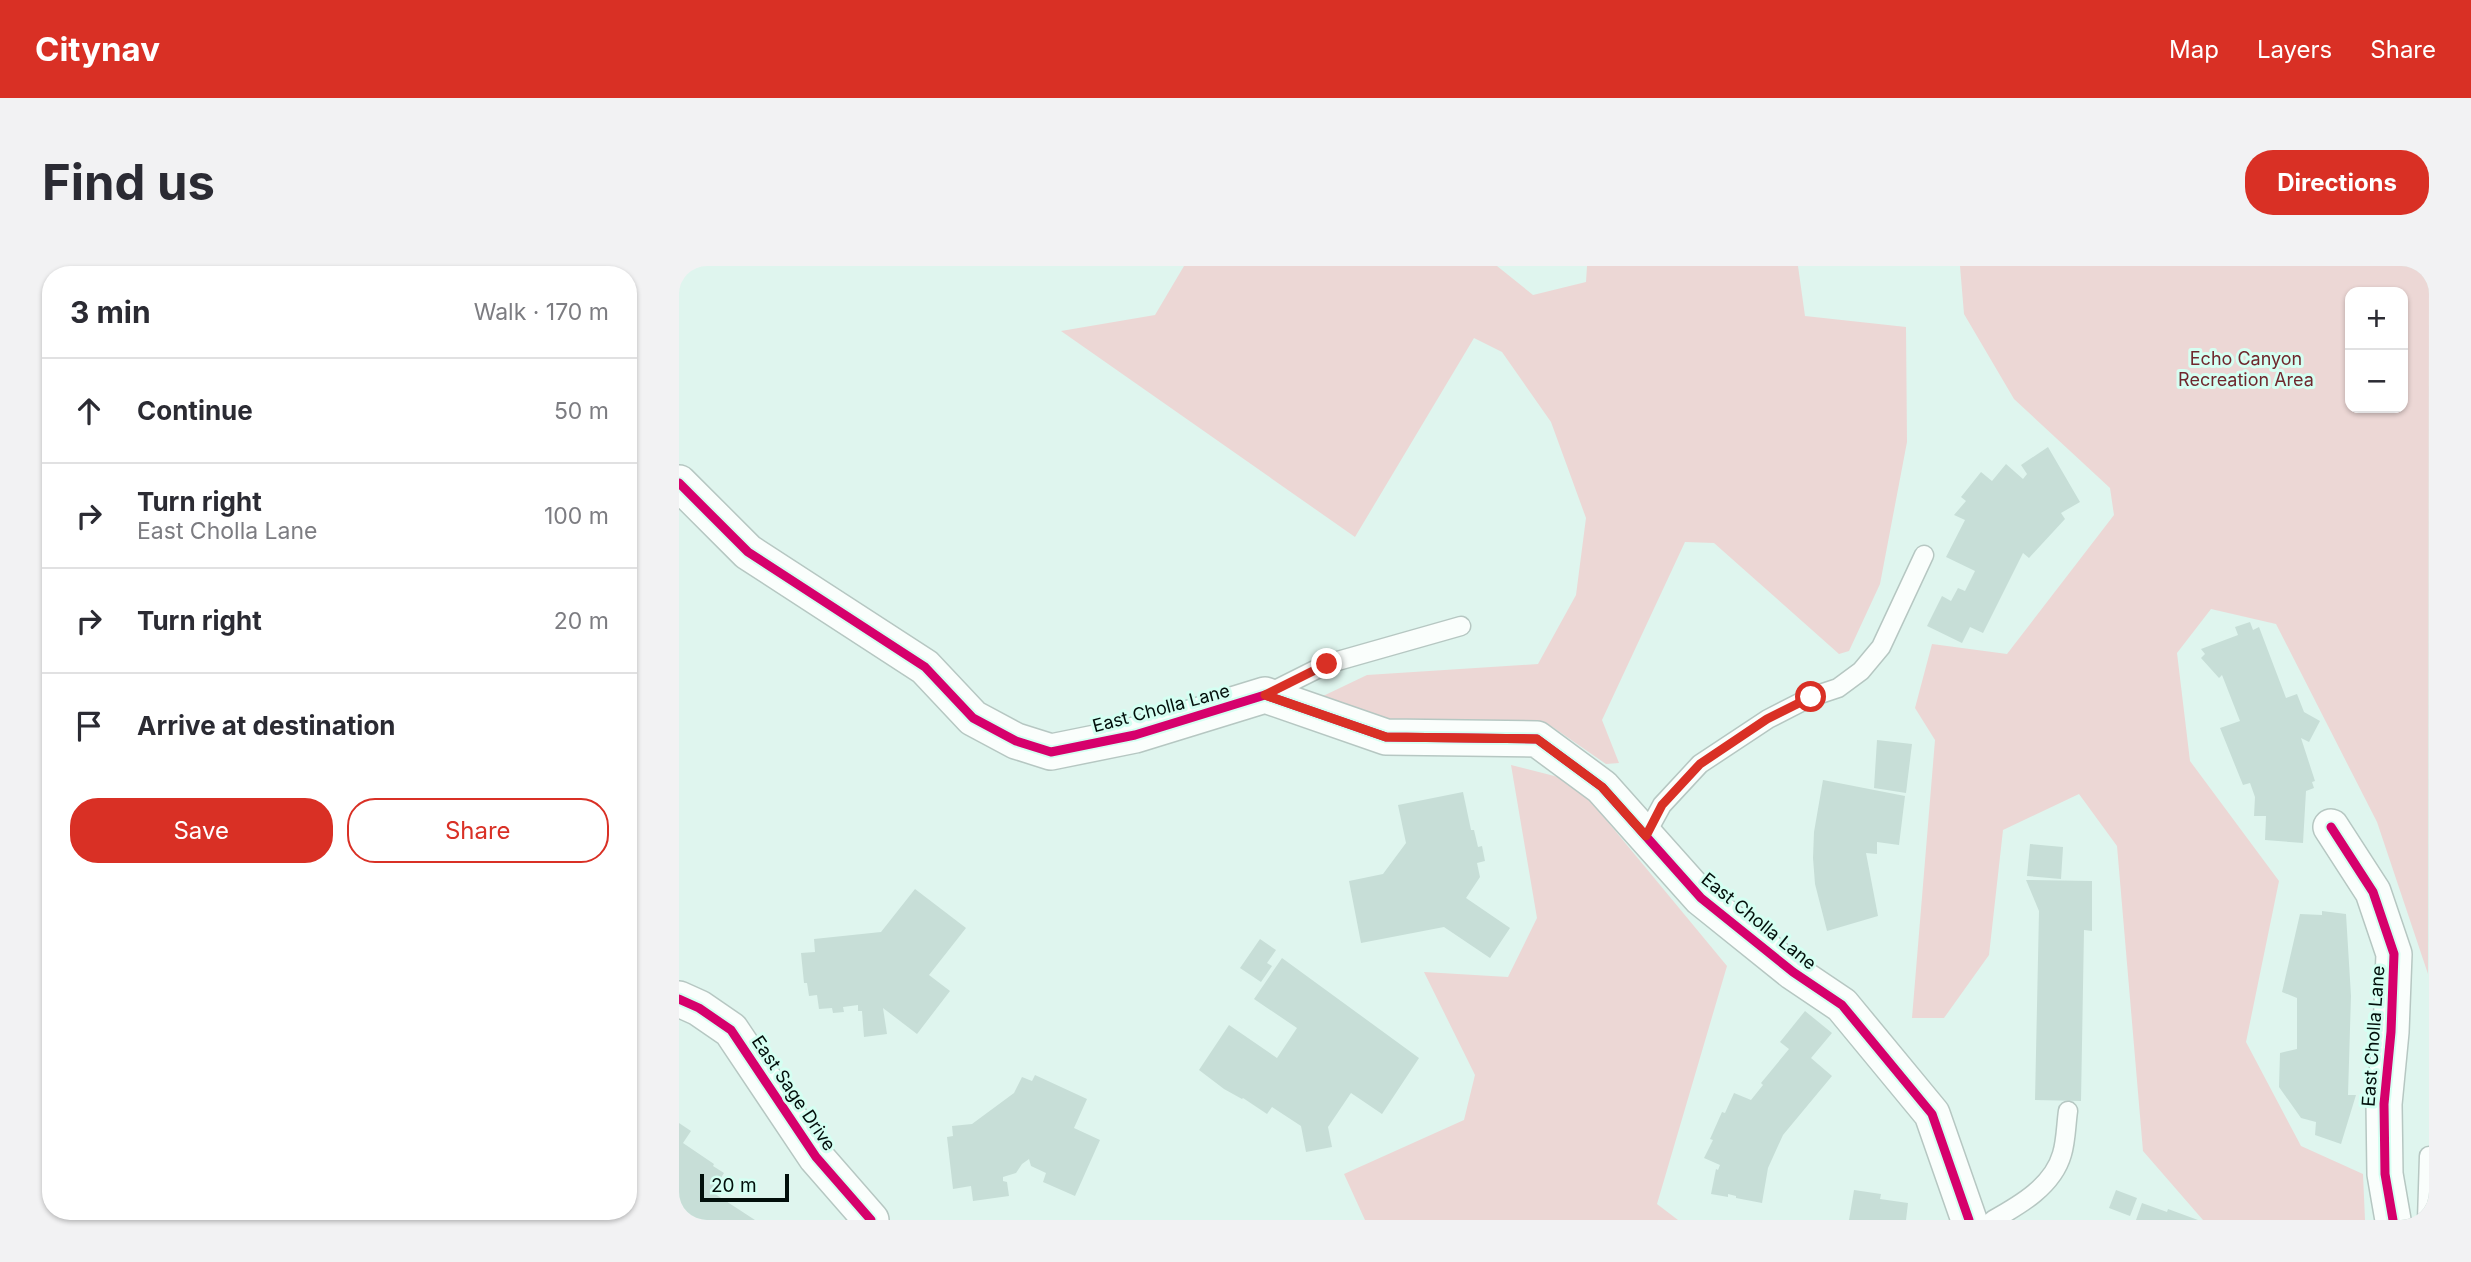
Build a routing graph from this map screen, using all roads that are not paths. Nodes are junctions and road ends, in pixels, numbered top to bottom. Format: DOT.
graph roads {
  1 [pos="679,483"];
  2 [pos="1924,555"];
  3 [pos="1461,626"];
  4 [pos="1265,695"];
  5 [pos="2331,827"];
  6 [pos="1646,836"];
  7 [pos="679,999"];
  8 [pos="2067,1111"];
  9 [pos="2429,1156"];
  10 [pos="871,1220"];
  11 [pos="1969,1220"];
  12 [pos="1993,1220"];
  13 [pos="2393,1220"];
  14 [pos="2427,1220"];
  1 -- 4 [label="street, East Cholla Lane"];
  2 -- 6 [label="lane"];
  3 -- 4 [label="lane"];
  4 -- 6 [label="street, East Cholla Lane"];
  5 -- 13 [label="street, East Cholla Lane"];
  6 -- 11 [label="street, East Cholla Lane"];
  7 -- 10 [label="street, East Sage Drive"];
  8 -- 12 [label="lane"];
  9 -- 14 [label="lane"];
}
